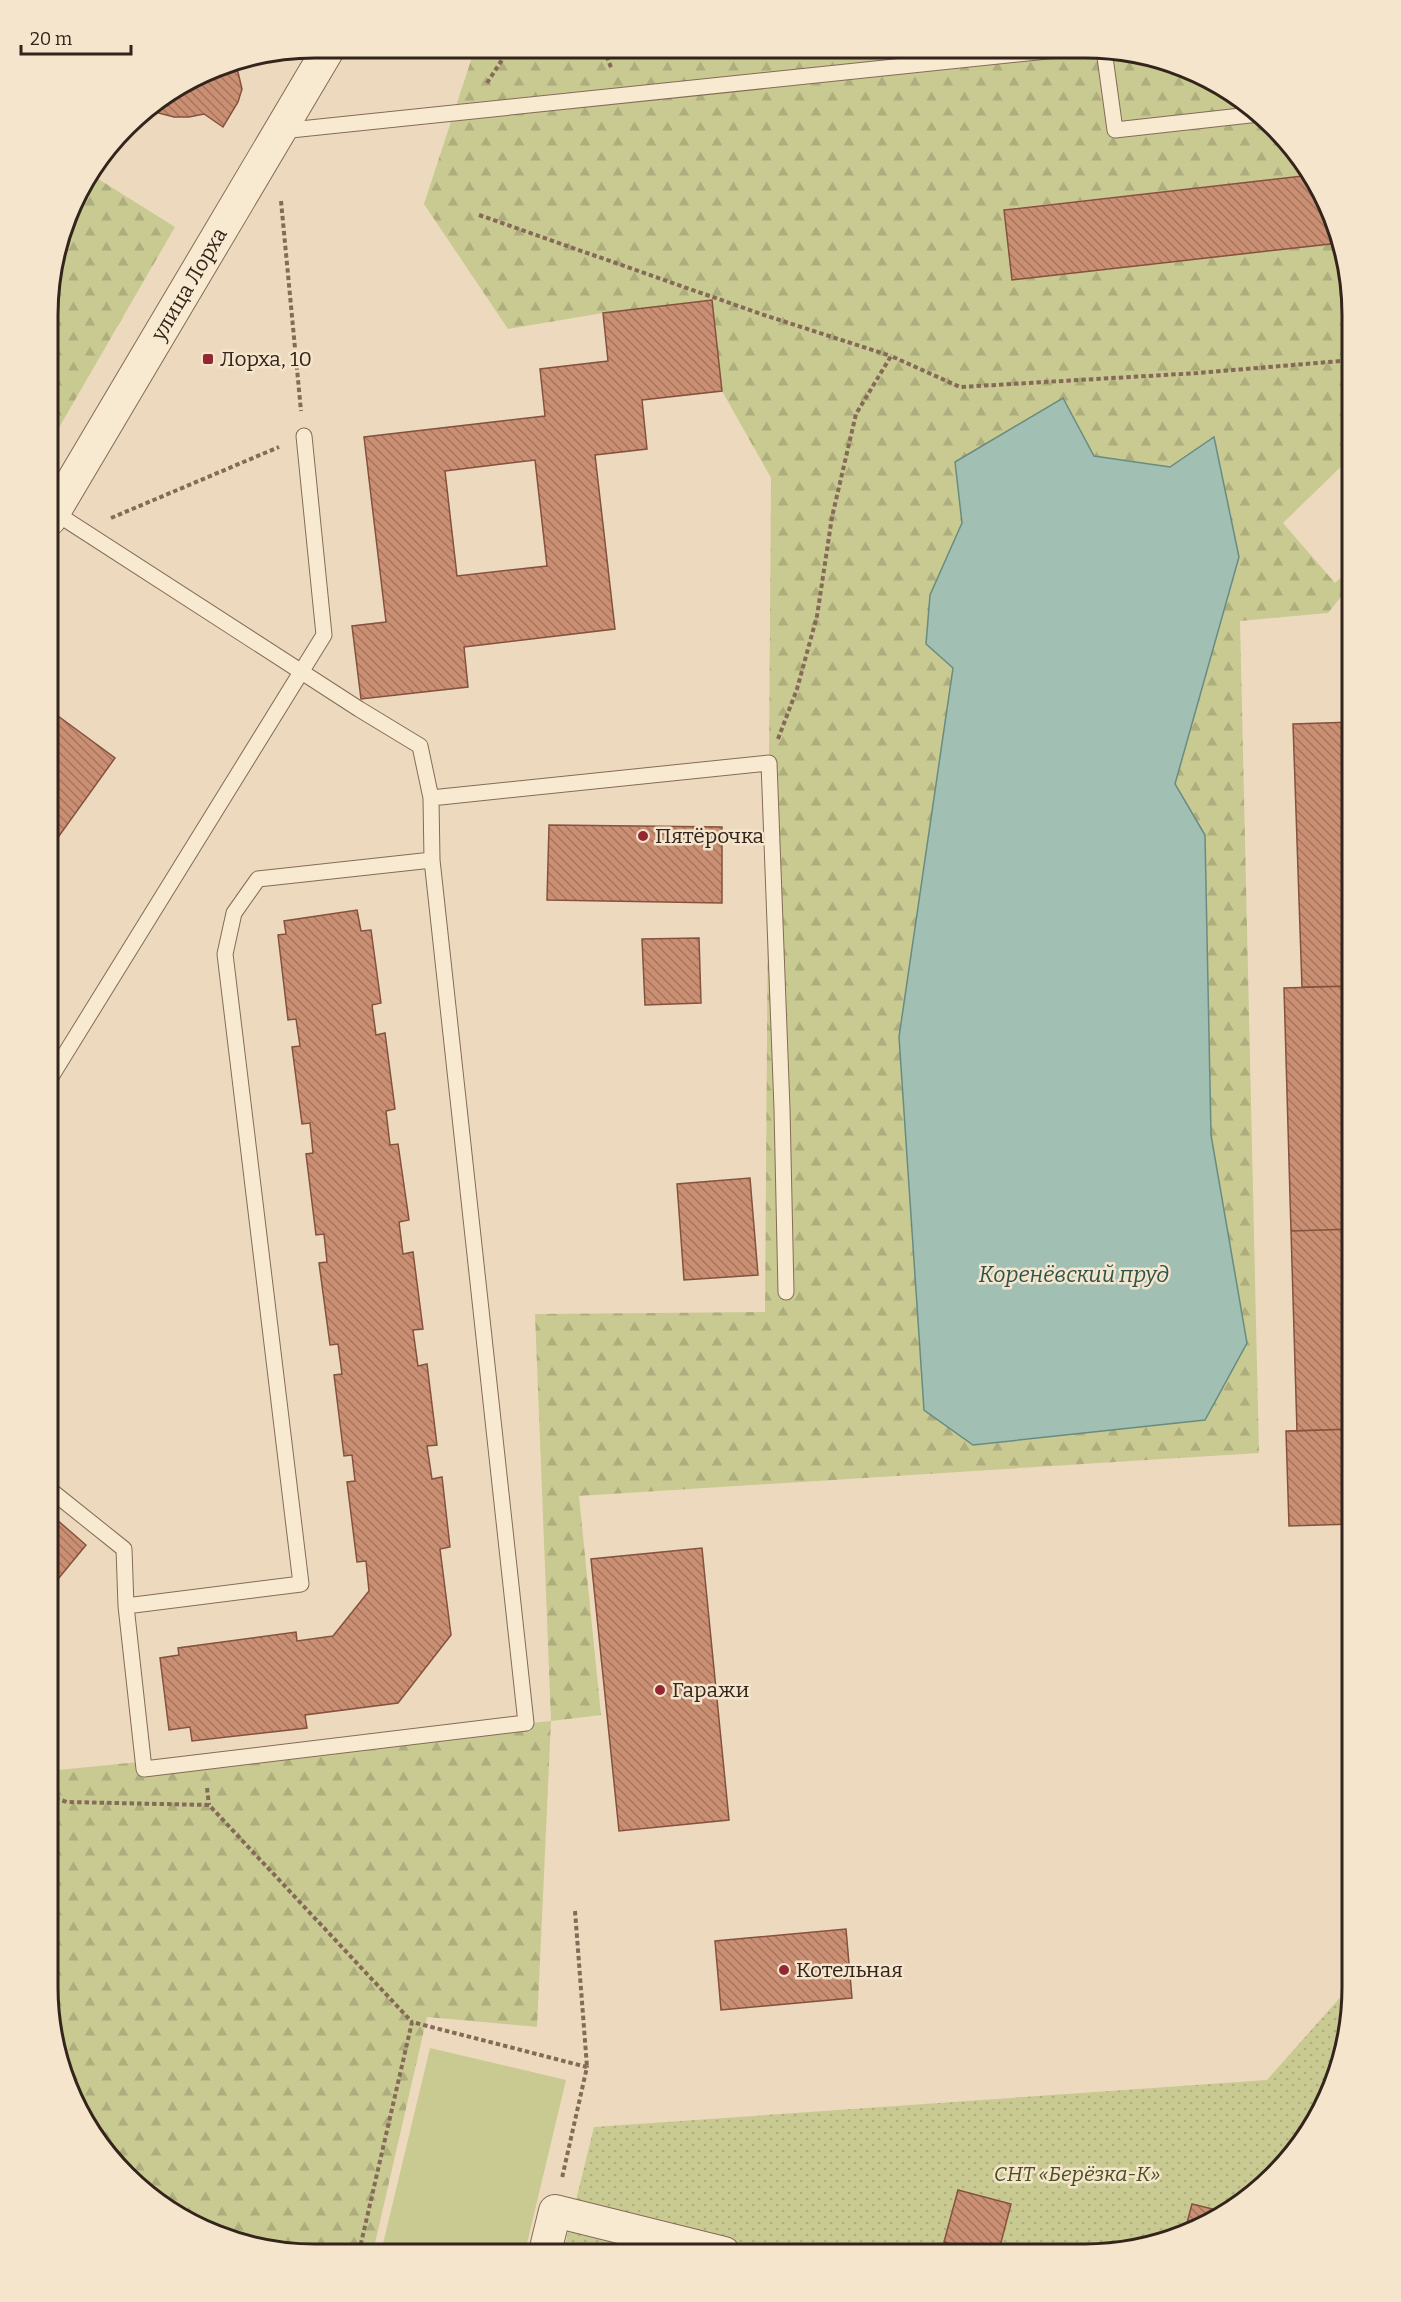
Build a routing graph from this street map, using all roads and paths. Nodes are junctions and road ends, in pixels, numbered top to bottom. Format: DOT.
graph roads {
  1 [pos="320,58"];
  2 [pos="980,58"];
  3 [pos="1105,59"];
  4 [pos="1246,115"];
  5 [pos="281,131"];
  6 [pos="280,195"];
  7 [pos="479,215"];
  8 [pos="891,356"];
  9 [pos="1342,361"];
  10 [pos="304,436"];
  11 [pos="58,505"];
  12 [pos="58,518"];
  13 [pos="83,530"];
  14 [pos="302,672"];
  15 [pos="769,763"];
  16 [pos="431,798"];
  17 [pos="432,860"];
  18 [pos="58,1065"];
  19 [pos="786,1293"];
  20 [pos="58,1496"];
  21 [pos="126,1606"];
  22 [pos="58,1799"];
  23 [pos="575,1911"];
  24 [pos="412,2022"];
  25 [pos="587,2067"];
  26 [pos="555,2211"];
  27 [pos="361,2244"];
  28 [pos="547,2244"];
  29 [pos="688,2244"];
  1 -- 5 [label="street, улица Лорха"];
  2 -- 5 [label="lane"];
  3 -- 4 [label="lane"];
  5 -- 11 [label="street, улица Лорха"];
  6 -- 10 [label="path"];
  7 -- 8 [label="path"];
  8 -- 9 [label="path"];
  8 -- 15 [label="path"];
  10 -- 13 [label="path"];
  10 -- 14 [label="lane"];
  12 -- 13 [label="lane"];
  13 -- 14 [label="lane"];
  14 -- 16 [label="lane"];
  14 -- 18 [label="lane"];
  15 -- 16 [label="lane"];
  15 -- 19 [label="lane"];
  16 -- 17 [label="lane"];
  17 -- 21 [label="lane"];
  17 -- 21 [label="lane"];
  20 -- 21 [label="lane"];
  22 -- 24 [label="path"];
  23 -- 25 [label="path"];
  24 -- 25 [label="path"];
  24 -- 27 [label="path"];
  25 -- 26 [label="path"];
  26 -- 28 [label="street"];
  26 -- 29 [label="street"];
}
